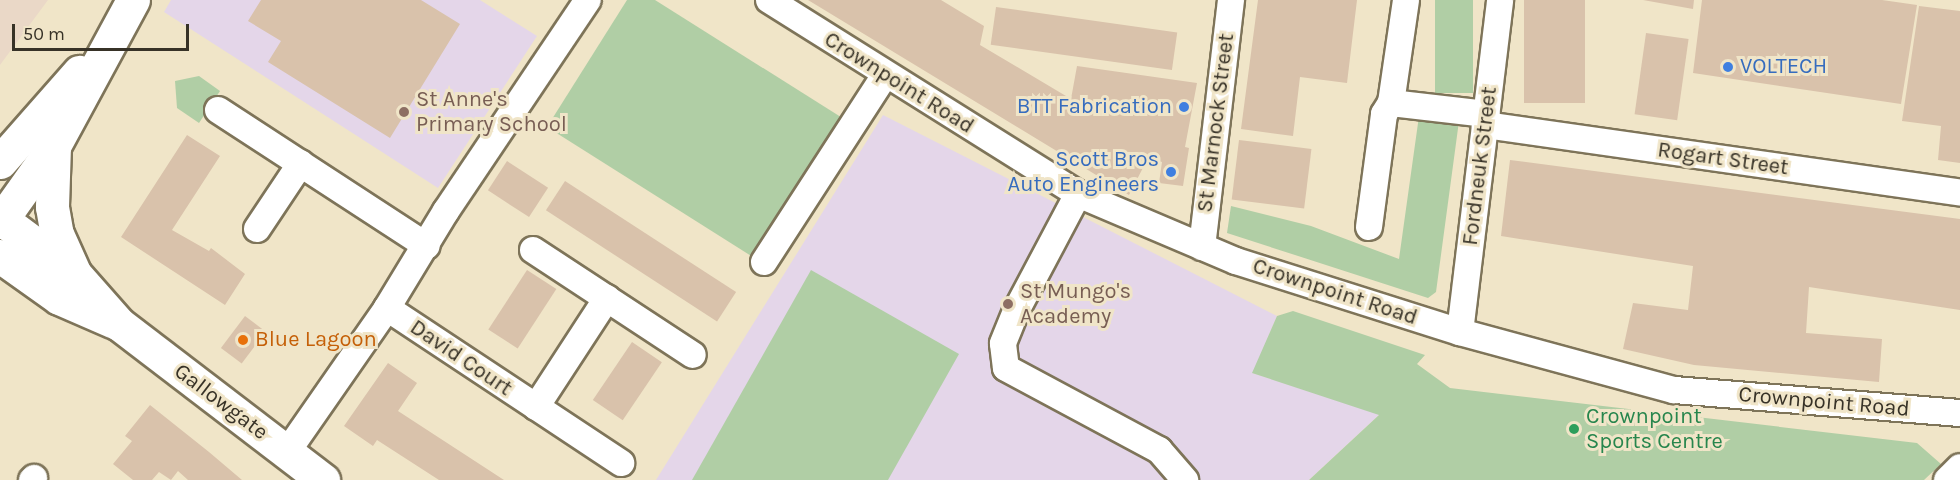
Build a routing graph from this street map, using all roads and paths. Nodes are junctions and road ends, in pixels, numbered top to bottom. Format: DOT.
graph roads {
  1 [pos="588,0"];
  2 [pos="769,0"];
  3 [pos="1230,0"];
  4 [pos="1406,0"];
  5 [pos="1500,0"];
  6 [pos="125,14"];
  7 [pos="885,75"];
  8 [pos="1391,103"];
  9 [pos="218,110"];
  10 [pos="1486,120"];
  11 [pos="54,146"];
  12 [pos="0,162"];
  13 [pos="301,163"];
  14 [pos="1960,193"];
  15 [pos="1078,195"];
  16 [pos="1,220"];
  17 [pos="1369,227"];
  18 [pos="257,229"];
  19 [pos="427,246"];
  20 [pos="1202,247"];
  21 [pos="533,250"];
  22 [pos="0,256"];
  23 [pos="764,262"];
  24 [pos="66,285"];
  25 [pos="0,286"];
  26 [pos="607,298"];
  27 [pos="387,308"];
  28 [pos="1460,332"];
  29 [pos="693,355"];
  30 [pos="536,407"];
  31 [pos="1960,413"];
  32 [pos="286,452"];
  33 [pos="621,463"];
  34 [pos="1960,466"];
  35 [pos="323,480"];
  36 [pos="1185,480"];
  37 [pos="1947,480"];
  1 -- 19 [label="street"];
  2 -- 7 [label="street, Crownpoint Road"];
  3 -- 20 [label="street, St Marnock Street"];
  4 -- 8 [label="street"];
  5 -- 10 [label="street, Fordneuk Street"];
  6 -- 11 [label="main road"];
  6 -- 12 [label="main road"];
  7 -- 15 [label="street, Crownpoint Road"];
  7 -- 23 [label="street"];
  8 -- 10 [label="street, Rogart Street"];
  8 -- 17 [label="street"];
  9 -- 13 [label="street"];
  10 -- 14 [label="street, Rogart Street"];
  10 -- 28 [label="street, Fordneuk Street"];
  11 -- 16 [label="main road"];
  11 -- 24 [label="main road"];
  13 -- 18 [label="street"];
  13 -- 19 [label="street"];
  15 -- 20 [label="street, Crownpoint Road"];
  15 -- 36 [label="street"];
  16 -- 24 [label="main road, Gallowgate"];
  19 -- 27 [label="street"];
  20 -- 28 [label="street, Crownpoint Road"];
  21 -- 26 [label="street"];
  22 -- 24 [label="main road, Gallowgate"];
  24 -- 25 [label="main road"];
  24 -- 32 [label="main road, Gallowgate"];
  26 -- 29 [label="street"];
  26 -- 30 [label="street, David Court"];
  27 -- 30 [label="street, David Court"];
  27 -- 32 [label="street"];
  28 -- 31 [label="street, Crownpoint Road"];
  30 -- 33 [label="street, David Court"];
  32 -- 35 [label="main road, Gallowgate"];
  34 -- 37 [label="street"];
}
